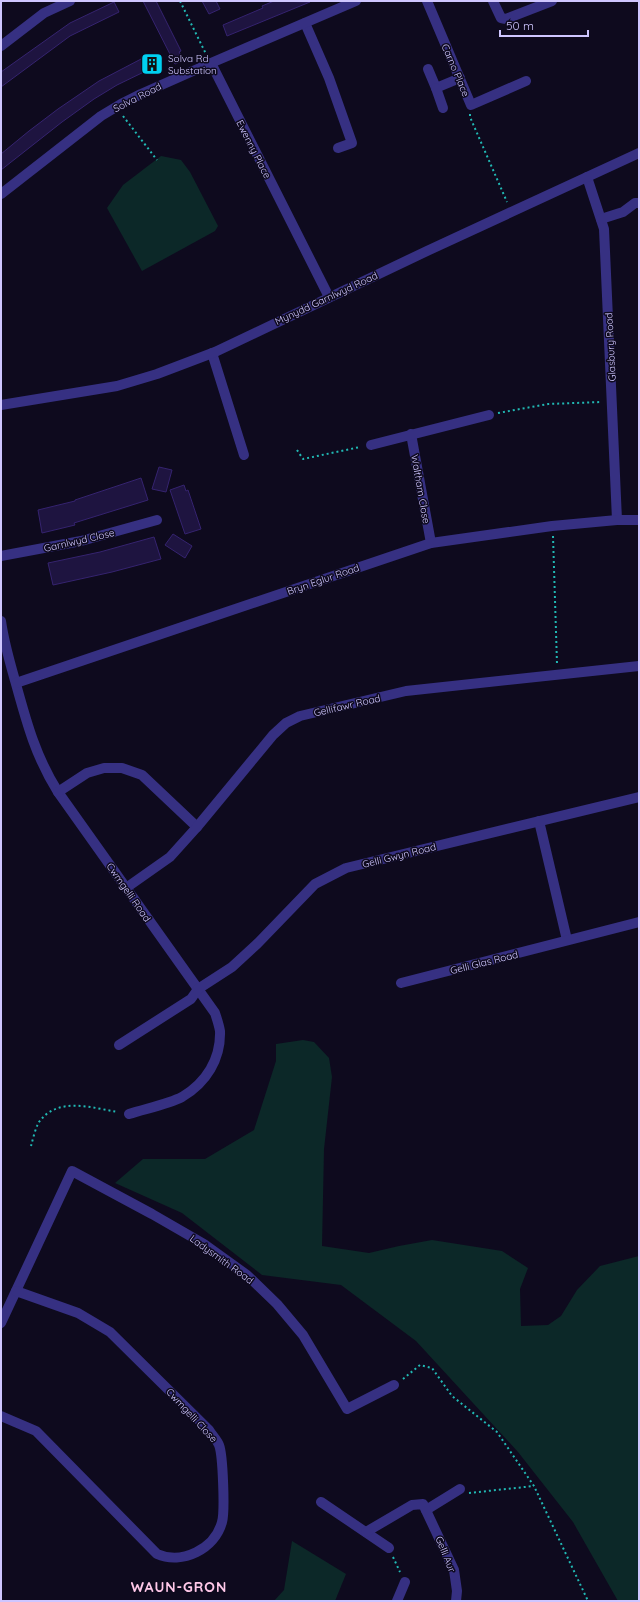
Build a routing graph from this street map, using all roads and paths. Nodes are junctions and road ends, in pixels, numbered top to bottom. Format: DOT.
graph roads {
  1 [pos="70,1"];
  2 [pos="180,1"];
  3 [pos="356,1"];
  4 [pos="427,1"];
  5 [pos="493,1"];
  6 [pos="552,1"];
  7 [pos="305,23"];
  8 [pos="1,46"];
  9 [pos="211,63"];
  10 [pos="428,69"];
  11 [pos="460,78"];
  12 [pos="526,81"];
  13 [pos="436,88"];
  14 [pos="471,105"];
  15 [pos="116,107"];
  16 [pos="443,108"];
  17 [pos="338,148"];
  18 [pos="639,153"];
  19 [pos="156,160"];
  20 [pos="587,177"];
  21 [pos="1,194"];
  22 [pos="639,203"];
  23 [pos="511,212"];
  24 [pos="601,219"];
  25 [pos="329,297"];
  26 [pos="212,352"];
  27 [pos="613,401"];
  28 [pos="1,405"];
  29 [pos="489,415"];
  30 [pos="412,434"];
  31 [pos="371,445"];
  32 [pos="297,450"];
  33 [pos="244,455"];
  34 [pos="157,520"];
  35 [pos="617,520"];
  36 [pos="639,520"];
  37 [pos="552,526"];
  38 [pos="431,543"];
  39 [pos="1,556"];
  40 [pos="1,621"];
  41 [pos="639,666"];
  42 [pos="558,675"];
  43 [pos="16,682"];
  44 [pos="58,792"];
  45 [pos="639,797"];
  46 [pos="538,821"];
  47 [pos="197,828"];
  48 [pos="126,888"];
  49 [pos="639,922"];
  50 [pos="567,940"];
  51 [pos="401,983"];
  52 [pos="198,989"];
  53 [pos="119,1045"];
  54 [pos="129,1114"];
  55 [pos="31,1146"];
  56 [pos="16,1291"];
  57 [pos="1,1323"];
  58 [pos="394,1385"];
  59 [pos="1,1416"];
  60 [pos="534,1486"];
  61 [pos="460,1489"];
  62 [pos="321,1502"];
  63 [pos="426,1510"];
  64 [pos="366,1532"];
  65 [pos="389,1548"];
  66 [pos="405,1582"];
  67 [pos="397,1601"];
  68 [pos="456,1601"];
  69 [pos="588,1601"];
  1 -- 8 [label="street"];
  2 -- 9 [label="path"];
  3 -- 7 [label="street, Solva Road"];
  4 -- 11 [label="street, Carno Place"];
  5 -- 6 [label="street"];
  7 -- 9 [label="street, Solva Road"];
  7 -- 17 [label="street"];
  9 -- 15 [label="street, Solva Road"];
  9 -- 25 [label="street, Ewenny Place"];
  10 -- 13 [label="street"];
  11 -- 13 [label="street"];
  11 -- 14 [label="street, Carno Place"];
  12 -- 14 [label="street, Carno Place"];
  13 -- 16 [label="street"];
  14 -- 23 [label="path"];
  15 -- 19 [label="path"];
  15 -- 21 [label="street, Solva Road"];
  18 -- 20 [label="street, Mynydd Garnlwyd Road"];
  20 -- 23 [label="street, Mynydd Garnlwyd Road"];
  20 -- 24 [label="street, Glasbury Road"];
  22 -- 24 [label="street"];
  23 -- 25 [label="street, Mynydd Garnlwyd Road"];
  24 -- 27 [label="street, Glasbury Road"];
  25 -- 26 [label="street, Mynydd Garnlwyd Road"];
  26 -- 28 [label="street, Mynydd Garnlwyd Road"];
  26 -- 33 [label="street"];
  27 -- 29 [label="path"];
  27 -- 35 [label="street, Glasbury Road"];
  29 -- 30 [label="street"];
  30 -- 31 [label="street"];
  30 -- 38 [label="street, Waltham Close"];
  31 -- 32 [label="path"];
  34 -- 39 [label="street, Garnlwyd Close"];
  35 -- 36 [label="street, Bryn Eglur Road"];
  35 -- 37 [label="street, Bryn Eglur Road"];
  37 -- 38 [label="street, Bryn Eglur Road"];
  37 -- 42 [label="path"];
  38 -- 43 [label="street, Bryn Eglur Road"];
  40 -- 43 [label="street, Cwmgelli Road"];
  41 -- 42 [label="street, Gellifawr Road"];
  42 -- 47 [label="street, Gellifawr Road"];
  43 -- 44 [label="street, Cwmgelli Road"];
  44 -- 47 [label="street"];
  44 -- 48 [label="street, Cwmgelli Road"];
  45 -- 46 [label="street, Gelli Gwyn Road"];
  46 -- 50 [label="street"];
  46 -- 52 [label="street, Gelli Gwyn Road"];
  47 -- 48 [label="street, Gellifawr Road"];
  48 -- 52 [label="street, Cwmgelli Road"];
  49 -- 50 [label="street, Gelli Glas Road"];
  50 -- 51 [label="street, Gelli Glas Road"];
  52 -- 53 [label="street, Gelli Gwyn Road"];
  52 -- 54 [label="street, Cwmgelli Road"];
  54 -- 55 [label="path"];
  56 -- 57 [label="street"];
  56 -- 58 [label="street, Ladysmith Road"];
  56 -- 59 [label="street, Cwmgelli Close"];
  58 -- 60 [label="path"];
  60 -- 61 [label="path"];
  60 -- 69 [label="path"];
  61 -- 63 [label="street"];
  62 -- 64 [label="street"];
  63 -- 64 [label="street"];
  63 -- 68 [label="street, Gelli Aur"];
  64 -- 65 [label="street"];
  65 -- 66 [label="path"];
  66 -- 67 [label="street"];
}
